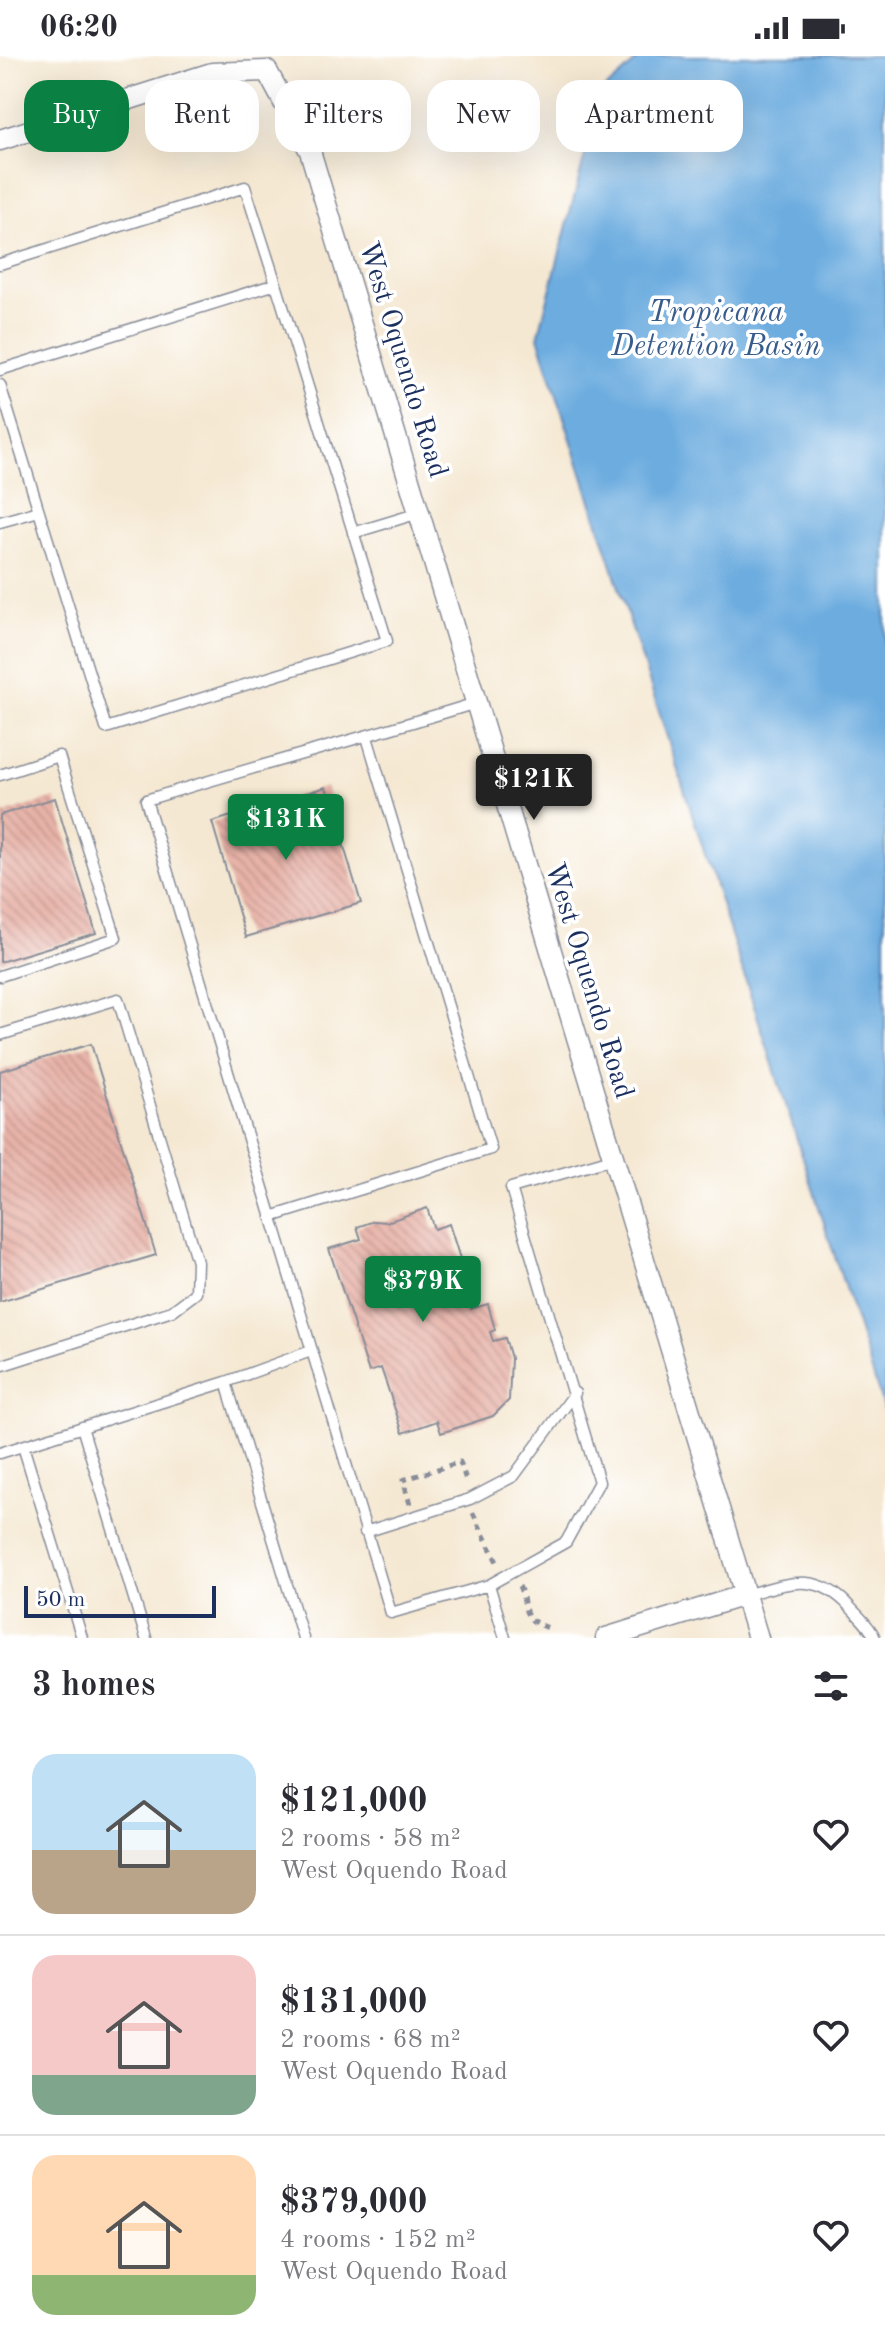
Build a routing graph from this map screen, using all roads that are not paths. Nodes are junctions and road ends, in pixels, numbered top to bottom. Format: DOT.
graph roads {
  1 [pos="0,140"];
  2 [pos="0,264"];
  3 [pos="276,284"];
  4 [pos="0,370"];
  5 [pos="0,385"];
  6 [pos="39,511"];
  7 [pos="419,513"];
  8 [pos="0,522"];
  9 [pos="353,533"];
  10 [pos="476,703"];
  11 [pos="367,737"];
  12 [pos="0,775"];
  13 [pos="0,976"];
  14 [pos="0,1035"];
  15 [pos="612,1159"];
  16 [pos="271,1217"];
  17 [pos="311,1351"];
  18 [pos="0,1366"];
  19 [pos="226,1382"];
  20 [pos="575,1393"];
  21 [pos="82,1427"];
  22 [pos="23,1446"];
  23 [pos="0,1453"];
  24 [pos="365,1532"];
  25 [pos="489,1585"];
  26 [pos="745,1595"];
  27 [pos="82,1638"];
  28 [pos="146,1638"];
  29 [pos="303,1638"];
  30 [pos="505,1638"];
  31 [pos="606,1638"];
  32 [pos="758,1638"];
  33 [pos="875,1638"];
  1 -- 7 [label="street, West Oquendo Road"];
  2 -- 3 [label="lane"];
  3 -- 4 [label="lane"];
  3 -- 9 [label="lane"];
  5 -- 6 [label="lane"];
  6 -- 8 [label="lane"];
  6 -- 9 [label="lane"];
  7 -- 9 [label="lane"];
  7 -- 10 [label="street, West Oquendo Road"];
  10 -- 11 [label="lane"];
  10 -- 15 [label="street, West Oquendo Road"];
  11 -- 16 [label="lane"];
  11 -- 16 [label="lane"];
  12 -- 13 [label="lane"];
  14 -- 18 [label="lane"];
  15 -- 20 [label="lane"];
  15 -- 26 [label="street, West Oquendo Road"];
  16 -- 17 [label="lane"];
  17 -- 19 [label="lane"];
  17 -- 24 [label="lane"];
  19 -- 21 [label="lane"];
  19 -- 29 [label="lane"];
  20 -- 24 [label="lane"];
  20 -- 25 [label="lane"];
  21 -- 22 [label="lane"];
  21 -- 28 [label="lane"];
  22 -- 23 [label="lane"];
  22 -- 27 [label="lane"];
  24 -- 25 [label="lane"];
  25 -- 30 [label="lane"];
  26 -- 31 [label="street"];
  26 -- 32 [label="street, West Oquendo Road"];
  26 -- 33 [label="lane"];
}
